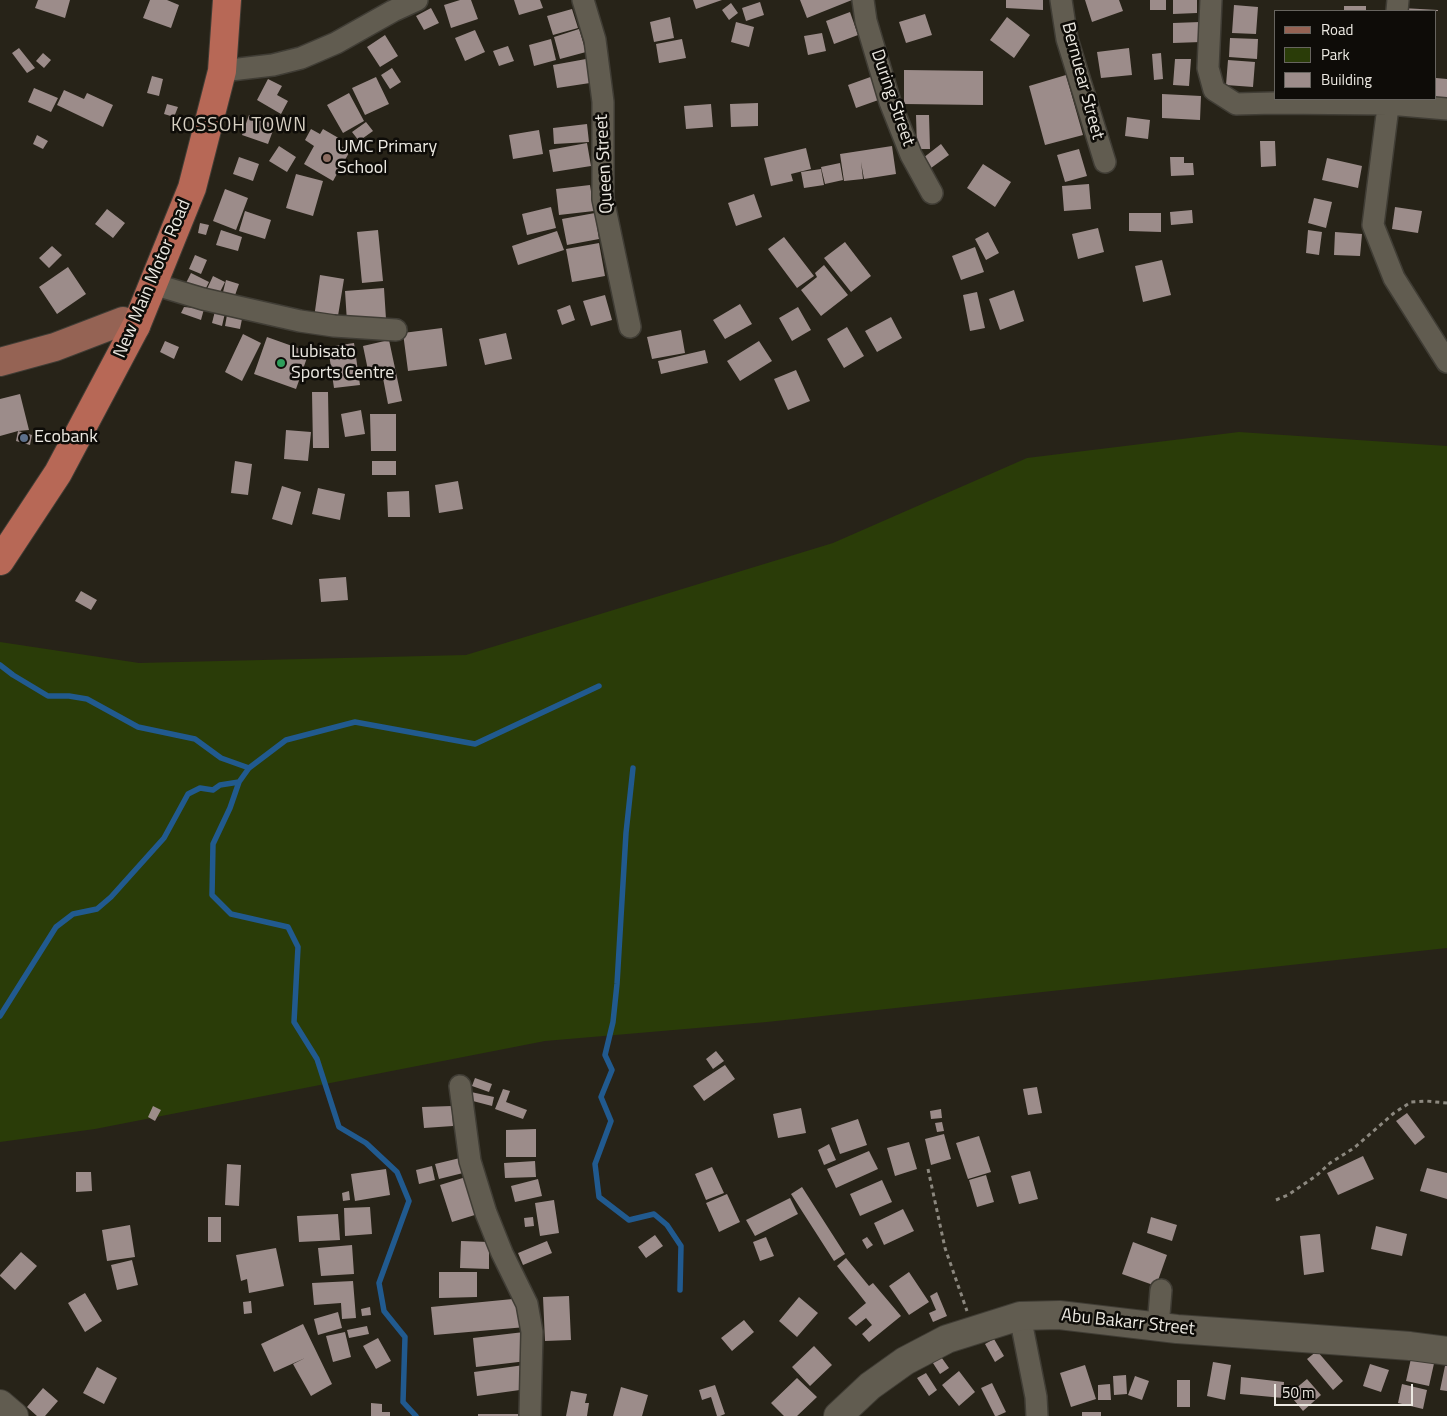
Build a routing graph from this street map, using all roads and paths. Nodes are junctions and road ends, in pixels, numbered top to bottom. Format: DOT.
graph roads {
  1 [pos="210,0"];
  2 [pos="227,0"];
  3 [pos="417,0"];
  4 [pos="583,0"];
  5 [pos="863,0"];
  6 [pos="1061,0"];
  7 [pos="1210,0"];
  8 [pos="222,71"];
  9 [pos="1389,102"];
  10 [pos="1447,109"];
  11 [pos="1104,162"];
  12 [pos="932,193"];
  13 [pos="154,284"];
  14 [pos="130,324"];
  15 [pos="630,327"];
  16 [pos="396,330"];
  17 [pos="0,362"];
  18 [pos="1447,362"];
  19 [pos="0,532"];
  20 [pos="0,561"];
  21 [pos="460,1086"];
  22 [pos="1447,1103"];
  23 [pos="928,1169"];
  24 [pos="1276,1200"];
  25 [pos="1161,1290"];
  26 [pos="1020,1316"];
  27 [pos="1158,1327"];
  28 [pos="974,1331"];
  29 [pos="1447,1351"];
  30 [pos="0,1404"];
  31 [pos="14,1416"];
  32 [pos="530,1416"];
  33 [pos="838,1416"];
  34 [pos="1037,1416"];
  1 -- 14 [label="highway, New Main Motor Road"];
  2 -- 8 [label="highway, New Main Motor Road"];
  3 -- 8 [label="street"];
  4 -- 15 [label="street, Queen Street"];
  5 -- 12 [label="street, During Street"];
  6 -- 11 [label="street, Bernuear Street"];
  7 -- 9 [label="street"];
  8 -- 13 [label="highway, New Main Motor Road"];
  9 -- 10 [label="street"];
  9 -- 18 [label="street"];
  13 -- 14 [label="highway, New Main Motor Road"];
  13 -- 16 [label="street"];
  14 -- 17 [label="main road"];
  14 -- 19 [label="highway, New Main Motor Road"];
  14 -- 20 [label="highway, New Main Motor Road"];
  21 -- 32 [label="street"];
  22 -- 24 [label="path"];
  23 -- 28 [label="path"];
  25 -- 27 [label="street"];
  26 -- 27 [label="street, Abu Bakarr Street"];
  26 -- 28 [label="street, Abu Bakarr Street"];
  26 -- 34 [label="street"];
  27 -- 29 [label="street, Abu Bakarr Street"];
  28 -- 33 [label="street, Abu Bakarr Street"];
  30 -- 31 [label="street"];
}
